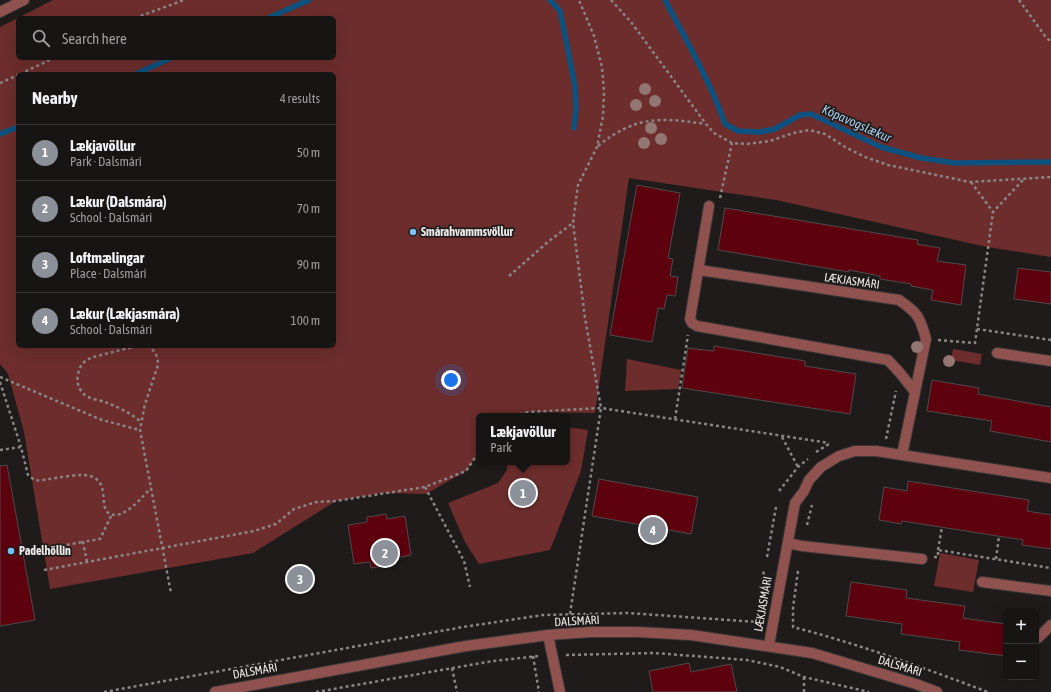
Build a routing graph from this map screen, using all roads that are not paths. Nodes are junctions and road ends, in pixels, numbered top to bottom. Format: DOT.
graph roads {
  1 [pos="24,0"];
  2 [pos="0,12"];
  3 [pos="709,206"];
  4 [pos="699,270"];
  5 [pos="997,352"];
  6 [pos="1051,361"];
  7 [pos="915,392"];
  8 [pos="902,455"];
  9 [pos="1051,478"];
  10 [pos="788,543"];
  11 [pos="926,558"];
  12 [pos="982,582"];
  13 [pos="1051,591"];
  14 [pos="1051,625"];
  15 [pos="548,635"];
  16 [pos="1039,637"];
  17 [pos="769,646"];
  18 [pos="221,691"];
  19 [pos="560,692"];
  20 [pos="937,692"];
  1 -- 2 [label="street"];
  3 -- 4 [label="street"];
  4 -- 7 [label="street"];
  4 -- 7 [label="street, LÆKJASMÁRI"];
  5 -- 6 [label="street"];
  7 -- 8 [label="street"];
  8 -- 9 [label="street, LÆKJASMÁRI"];
  8 -- 10 [label="street, LÆKJASMÁRI"];
  10 -- 11 [label="street"];
  10 -- 17 [label="street, LÆKJASMÁRI"];
  12 -- 13 [label="street"];
  14 -- 16 [label="street"];
  15 -- 17 [label="street, DALSMÁRI"];
  15 -- 18 [label="street, DALSMÁRI"];
  15 -- 19 [label="street"];
  17 -- 20 [label="street, DALSMÁRI"];
}
